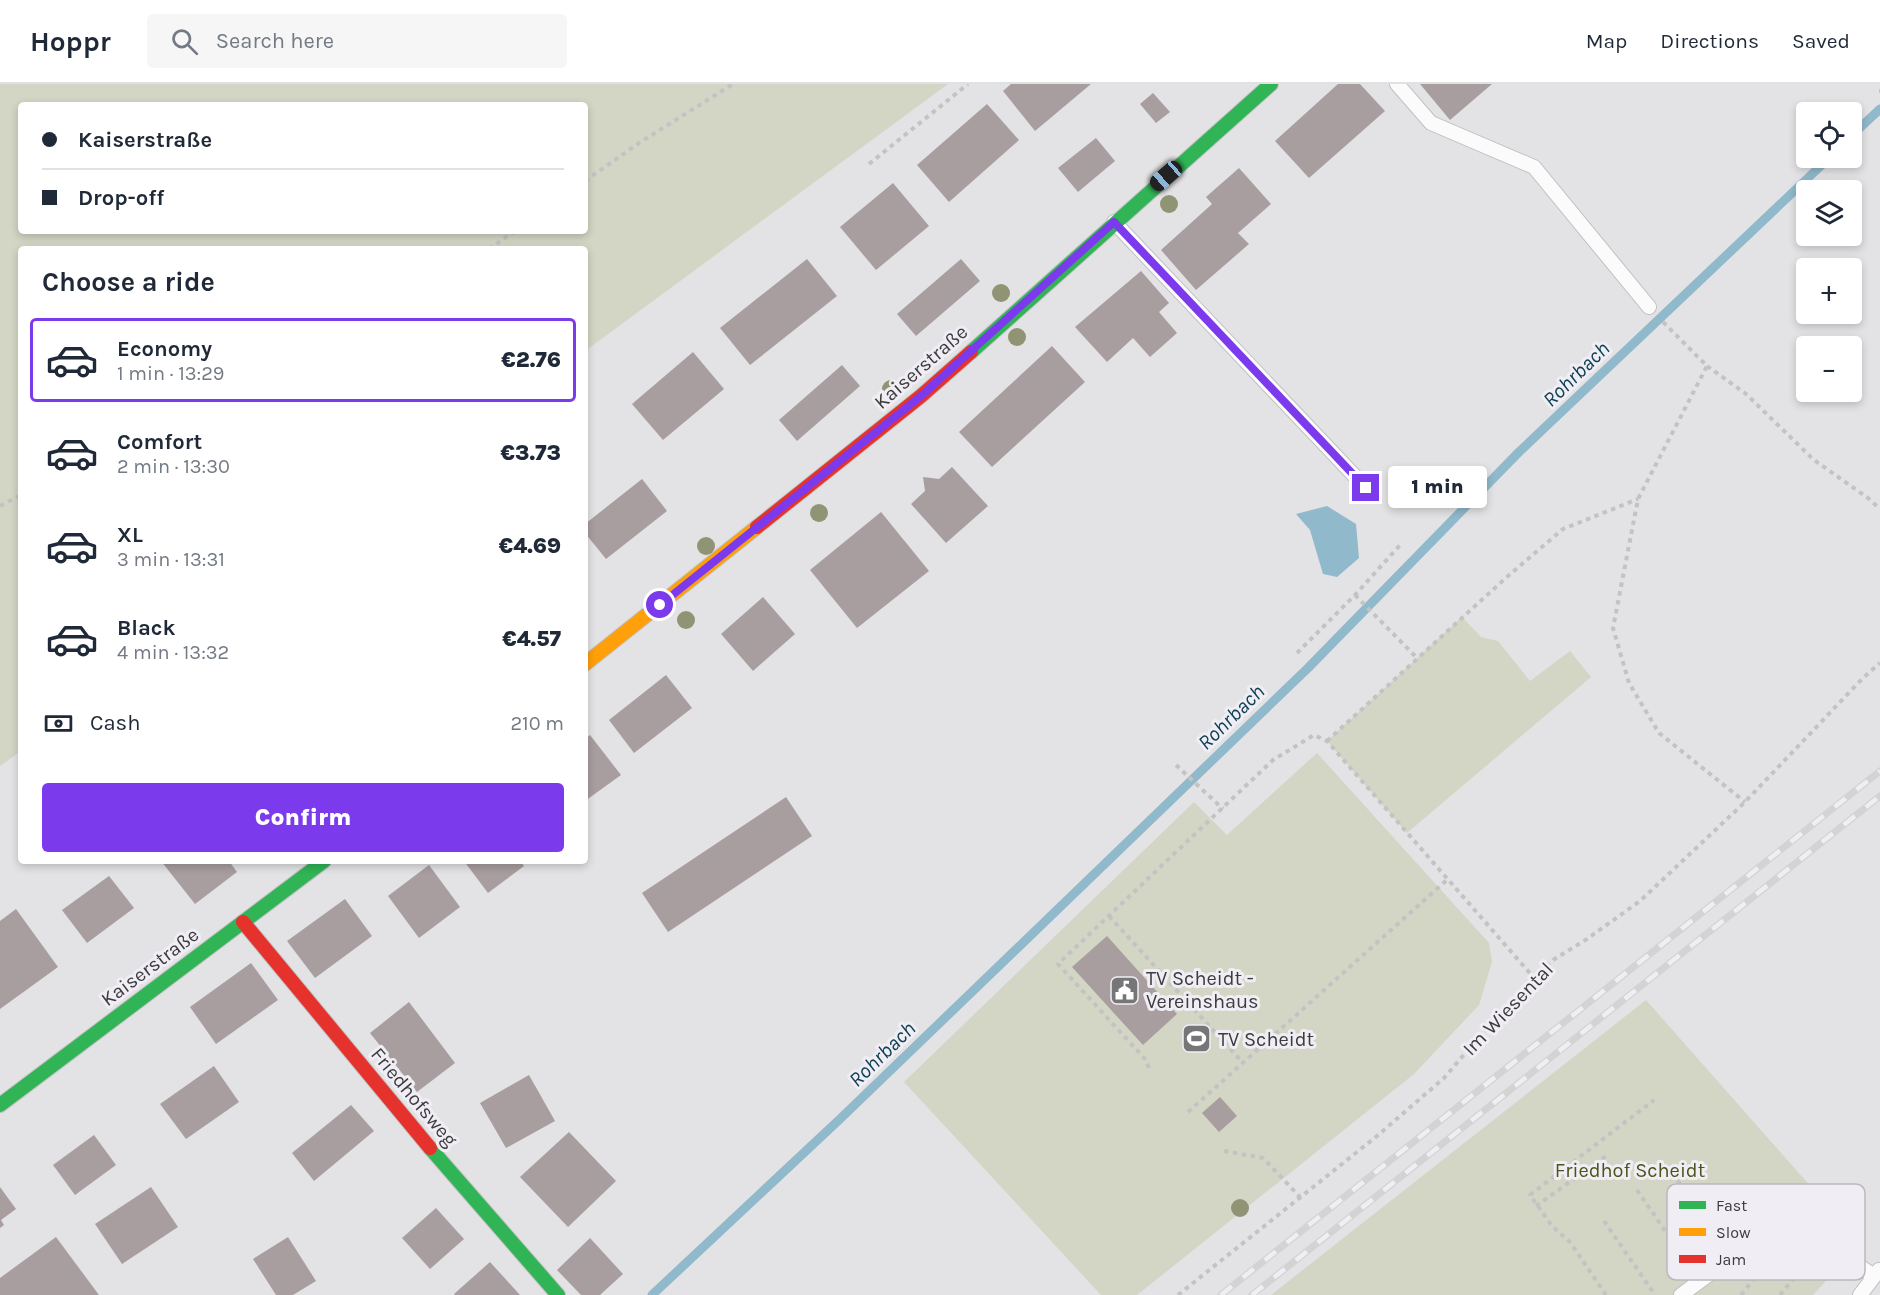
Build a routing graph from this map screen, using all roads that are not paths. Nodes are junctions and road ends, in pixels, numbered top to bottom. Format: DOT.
graph roads {
  1 [pos="1271,84"];
  2 [pos="1396,84"];
  3 [pos="1114,222"];
  4 [pos="1649,307"];
  5 [pos="1366,488"];
  6 [pos="588,662"];
  7 [pos="320,864"];
  8 [pos="243,922"];
  9 [pos="0,1105"];
  10 [pos="1877,1272"];
  11 [pos="1701,1280"];
  12 [pos="558,1295"];
  13 [pos="1681,1295"];
  14 [pos="1860,1295"];
  1 -- 3 [label="main road, Kaiserstraße"];
  2 -- 4 [label="lane"];
  3 -- 5 [label="lane"];
  3 -- 6 [label="main road, Kaiserstraße"];
  7 -- 8 [label="main road, Kaiserstraße"];
  8 -- 9 [label="main road, Kaiserstraße"];
  8 -- 12 [label="main road, Friedhofsweg"];
  10 -- 14 [label="lane"];
  11 -- 13 [label="lane"];
}
